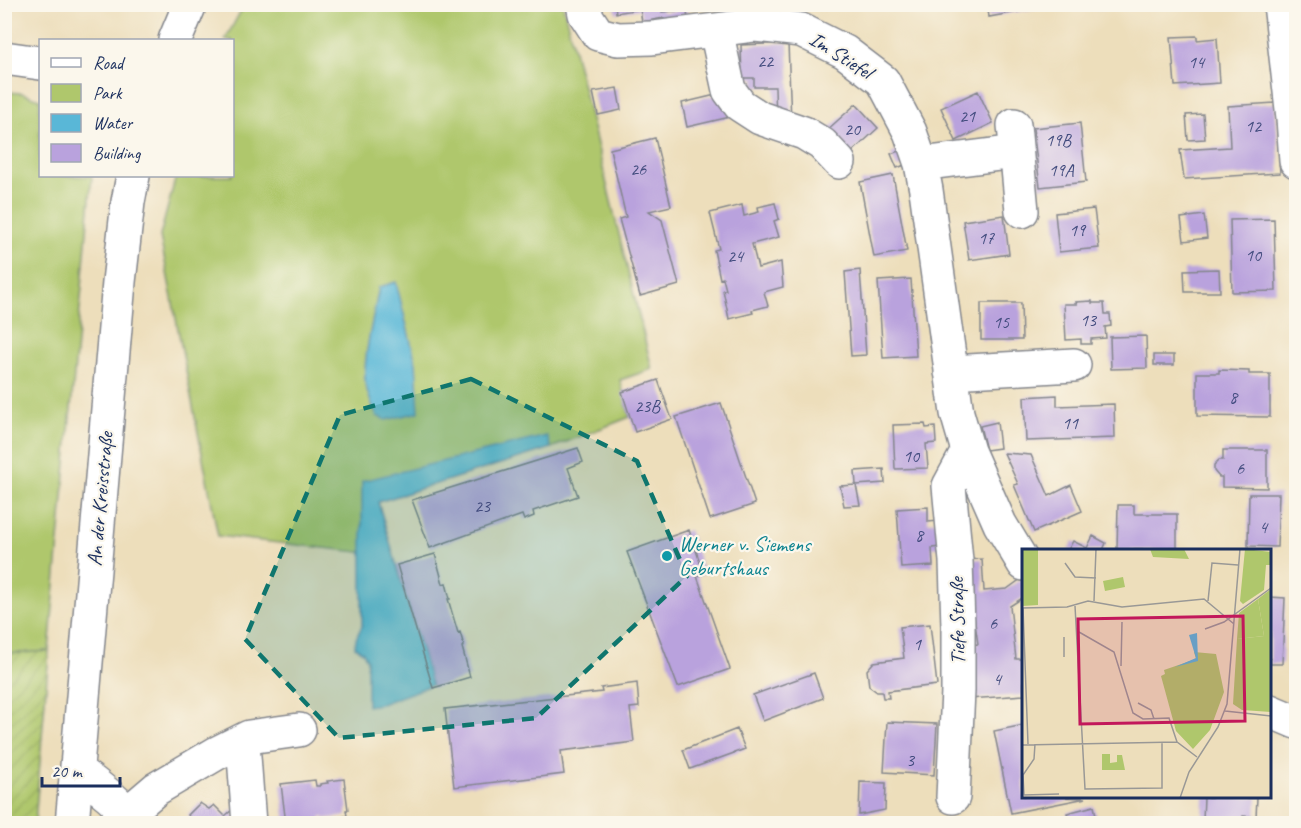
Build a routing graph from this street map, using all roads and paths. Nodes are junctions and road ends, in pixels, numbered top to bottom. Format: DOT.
graph roads {
  1 [pos="190,4"];
  2 [pos="583,4"];
  3 [pos="1280,4"];
  4 [pos="716,30"];
  5 [pos="175,39"];
  6 [pos="4,58"];
  7 [pos="39,63"];
  8 [pos="1296,161"];
  9 [pos="839,162"];
  10 [pos="921,164"];
  11 [pos="133,177"];
  12 [pos="1022,211"];
  13 [pos="1074,365"];
  14 [pos="951,372"];
  15 [pos="968,450"];
  16 [pos="1022,562"];
  17 [pos="1271,712"];
  18 [pos="1296,722"];
  19 [pos="299,730"];
  20 [pos="238,743"];
  21 [pos="77,771"];
  22 [pos="952,797"];
  23 [pos="128,820"];
  24 [pos="72,824"];
  25 [pos="249,824"];
  1 -- 5 [label="street"];
  2 -- 4 [label="street, Im Stiefel"];
  3 -- 8 [label="street"];
  4 -- 9 [label="street"];
  4 -- 10 [label="street, Im Stiefel"];
  6 -- 7 [label="street"];
  10 -- 12 [label="street"];
  10 -- 14 [label="street, Im Stiefel"];
  11 -- 21 [label="street, An der Kreisstraße"];
  13 -- 14 [label="street"];
  14 -- 15 [label="street, Im Stiefel"];
  15 -- 16 [label="street, Im Stiefel"];
  15 -- 22 [label="street, Tiefe Straße"];
  17 -- 18 [label="street"];
  19 -- 20 [label="street"];
  20 -- 23 [label="street"];
  20 -- 25 [label="street"];
  21 -- 23 [label="street"];
  21 -- 24 [label="street, An der Kreisstraße"];
}
